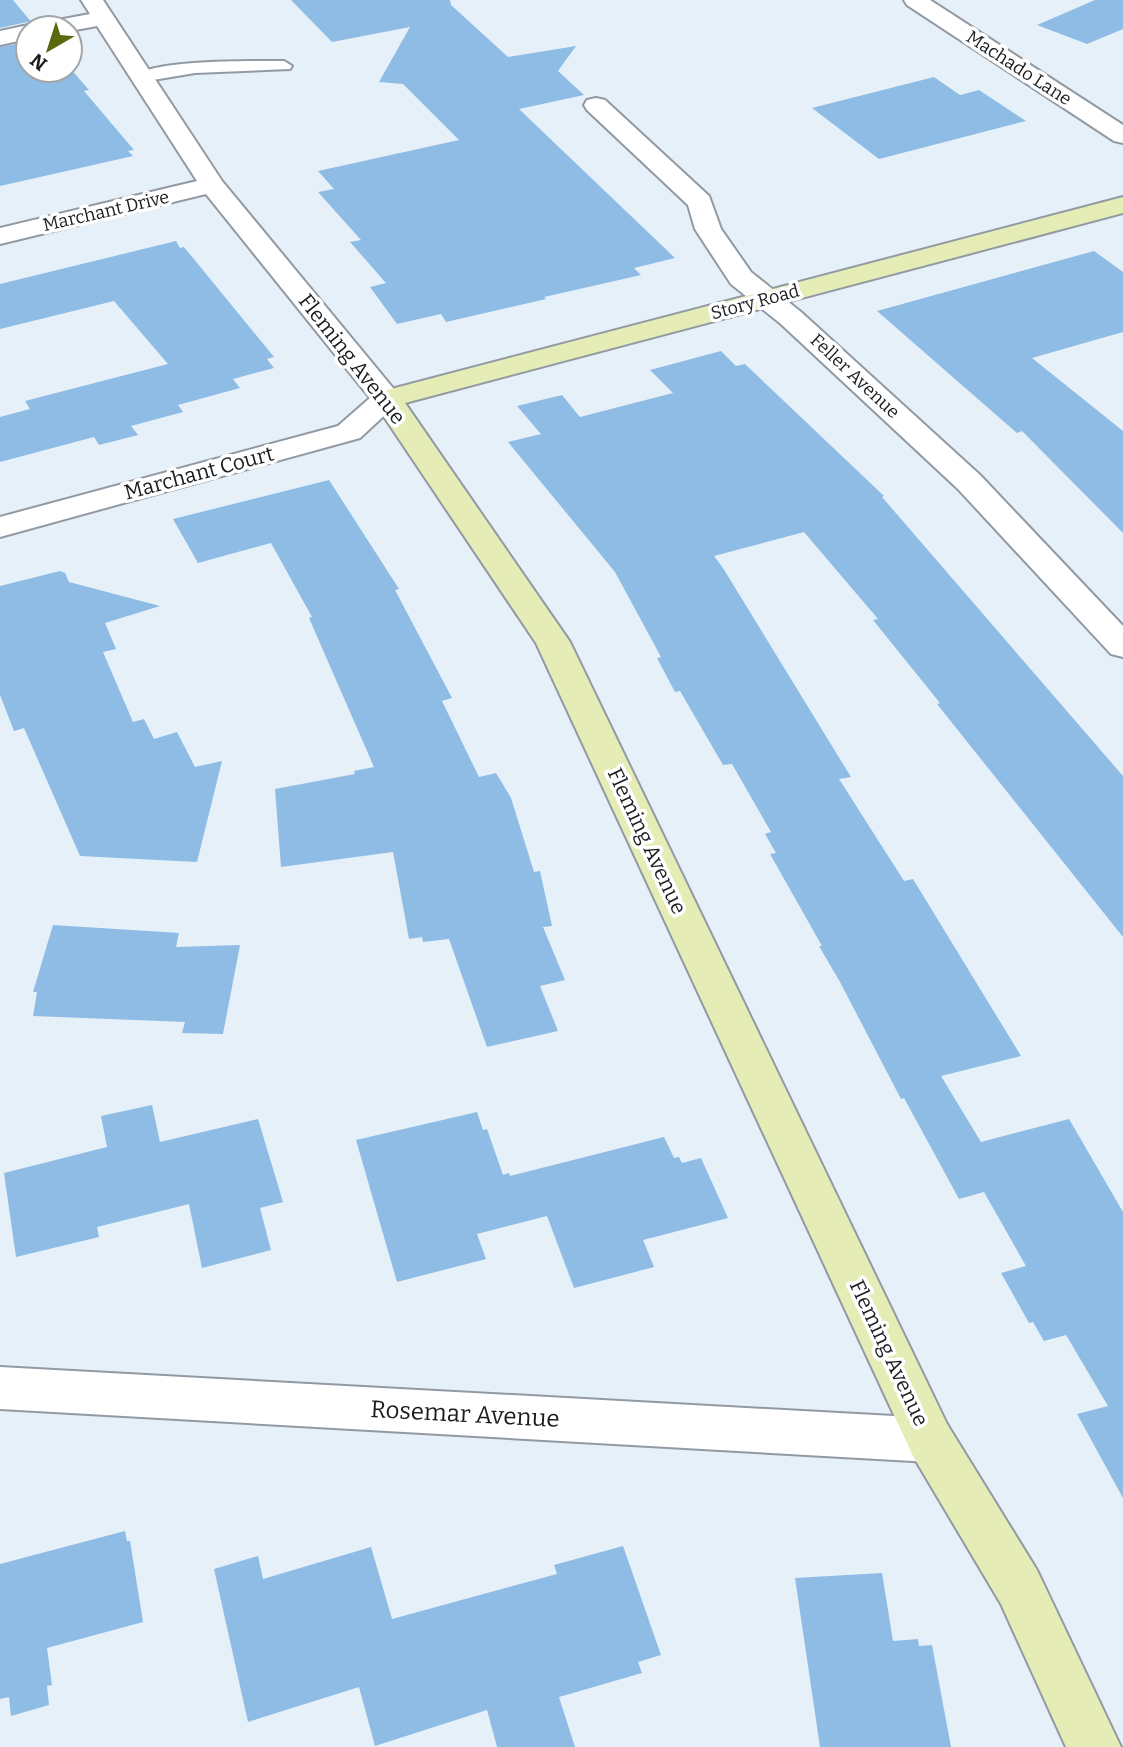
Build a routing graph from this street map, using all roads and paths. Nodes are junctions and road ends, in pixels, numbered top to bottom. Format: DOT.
graph roads {
  1 [pos="923,1"];
  2 [pos="97,9"];
  3 [pos="284,66"];
  4 [pos="141,77"];
  5 [pos="596,105"];
  6 [pos="1123,136"];
  7 [pos="212,185"];
  8 [pos="1123,205"];
  9 [pos="0,236"];
  10 [pos="768,299"];
  11 [pos="387,399"];
  12 [pos="0,527"];
  13 [pos="1123,646"];
  14 [pos="0,1388"];
  15 [pos="930,1440"];
  16 [pos="1094,1747"];
  1 -- 6 [label="street, Machado Lane"];
  2 -- 4 [label="street, Fleming Avenue"];
  3 -- 4 [label="lane"];
  4 -- 7 [label="street, Fleming Avenue"];
  5 -- 10 [label="street, Feller Avenue"];
  7 -- 9 [label="street, Marchant Drive"];
  7 -- 11 [label="street, Fleming Avenue"];
  8 -- 10 [label="street, Story Road"];
  10 -- 11 [label="street, Story Road"];
  10 -- 13 [label="street, Feller Avenue"];
  11 -- 12 [label="street, Marchant Court"];
  11 -- 15 [label="street, Fleming Avenue"];
  14 -- 15 [label="street, Rosemar Avenue"];
  15 -- 16 [label="street, Fleming Avenue"];
}
